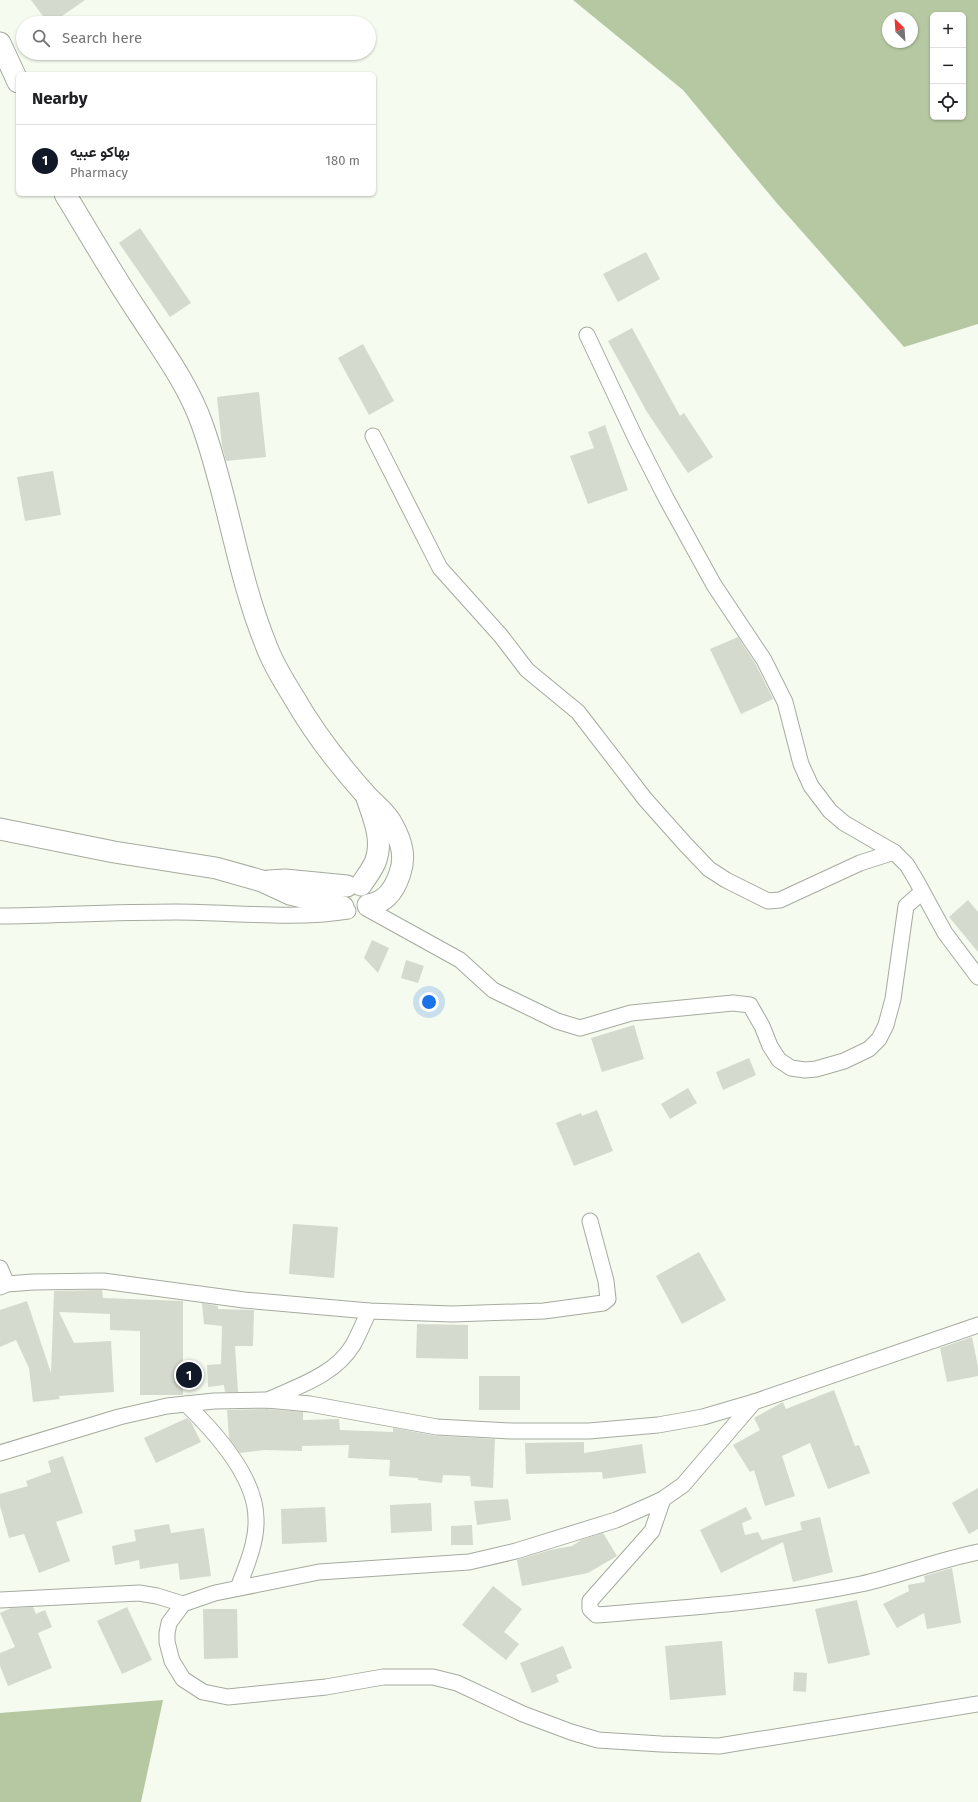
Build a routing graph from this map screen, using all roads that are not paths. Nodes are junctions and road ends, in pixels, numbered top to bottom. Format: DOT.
graph roads {
  1 [pos="0,42"];
  2 [pos="16,78"];
  3 [pos="66,196"];
  4 [pos="587,335"];
  5 [pos="373,436"];
  6 [pos="366,796"];
  7 [pos="0,829"];
  8 [pos="894,852"];
  9 [pos="262,881"];
  10 [pos="354,886"];
  11 [pos="922,892"];
  12 [pos="356,908"];
  13 [pos="0,916"];
  14 [pos="978,978"];
  15 [pos="590,1221"];
  16 [pos="0,1268"];
  17 [pos="4,1286"];
  18 [pos="369,1311"];
  19 [pos="978,1325"];
  20 [pos="267,1400"];
  21 [pos="754,1402"];
  22 [pos="186,1404"];
  23 [pos="0,1452"];
  24 [pos="663,1499"];
  25 [pos="978,1552"];
  26 [pos="238,1588"];
  27 [pos="0,1600"];
  28 [pos="183,1604"];
  29 [pos="978,1704"];
  1 -- 2 [label="main road"];
  3 -- 6 [label="main road"];
  4 -- 8 [label="street"];
  5 -- 8 [label="street"];
  6 -- 10 [label="main road"];
  6 -- 12 [label="main road"];
  7 -- 9 [label="main road"];
  8 -- 11 [label="street"];
  9 -- 10 [label="main road"];
  9 -- 12 [label="main road"];
  10 -- 12 [label="main road"];
  11 -- 12 [label="street"];
  11 -- 14 [label="street"];
  12 -- 13 [label="street"];
  15 -- 18 [label="street"];
  16 -- 17 [label="street"];
  17 -- 18 [label="street"];
  18 -- 20 [label="street"];
  19 -- 21 [label="street"];
  20 -- 21 [label="street"];
  20 -- 22 [label="street"];
  21 -- 24 [label="street"];
  22 -- 23 [label="street"];
  22 -- 26 [label="street"];
  24 -- 25 [label="street"];
  24 -- 26 [label="street"];
  26 -- 28 [label="street"];
  27 -- 28 [label="street"];
  28 -- 29 [label="street"];
}
